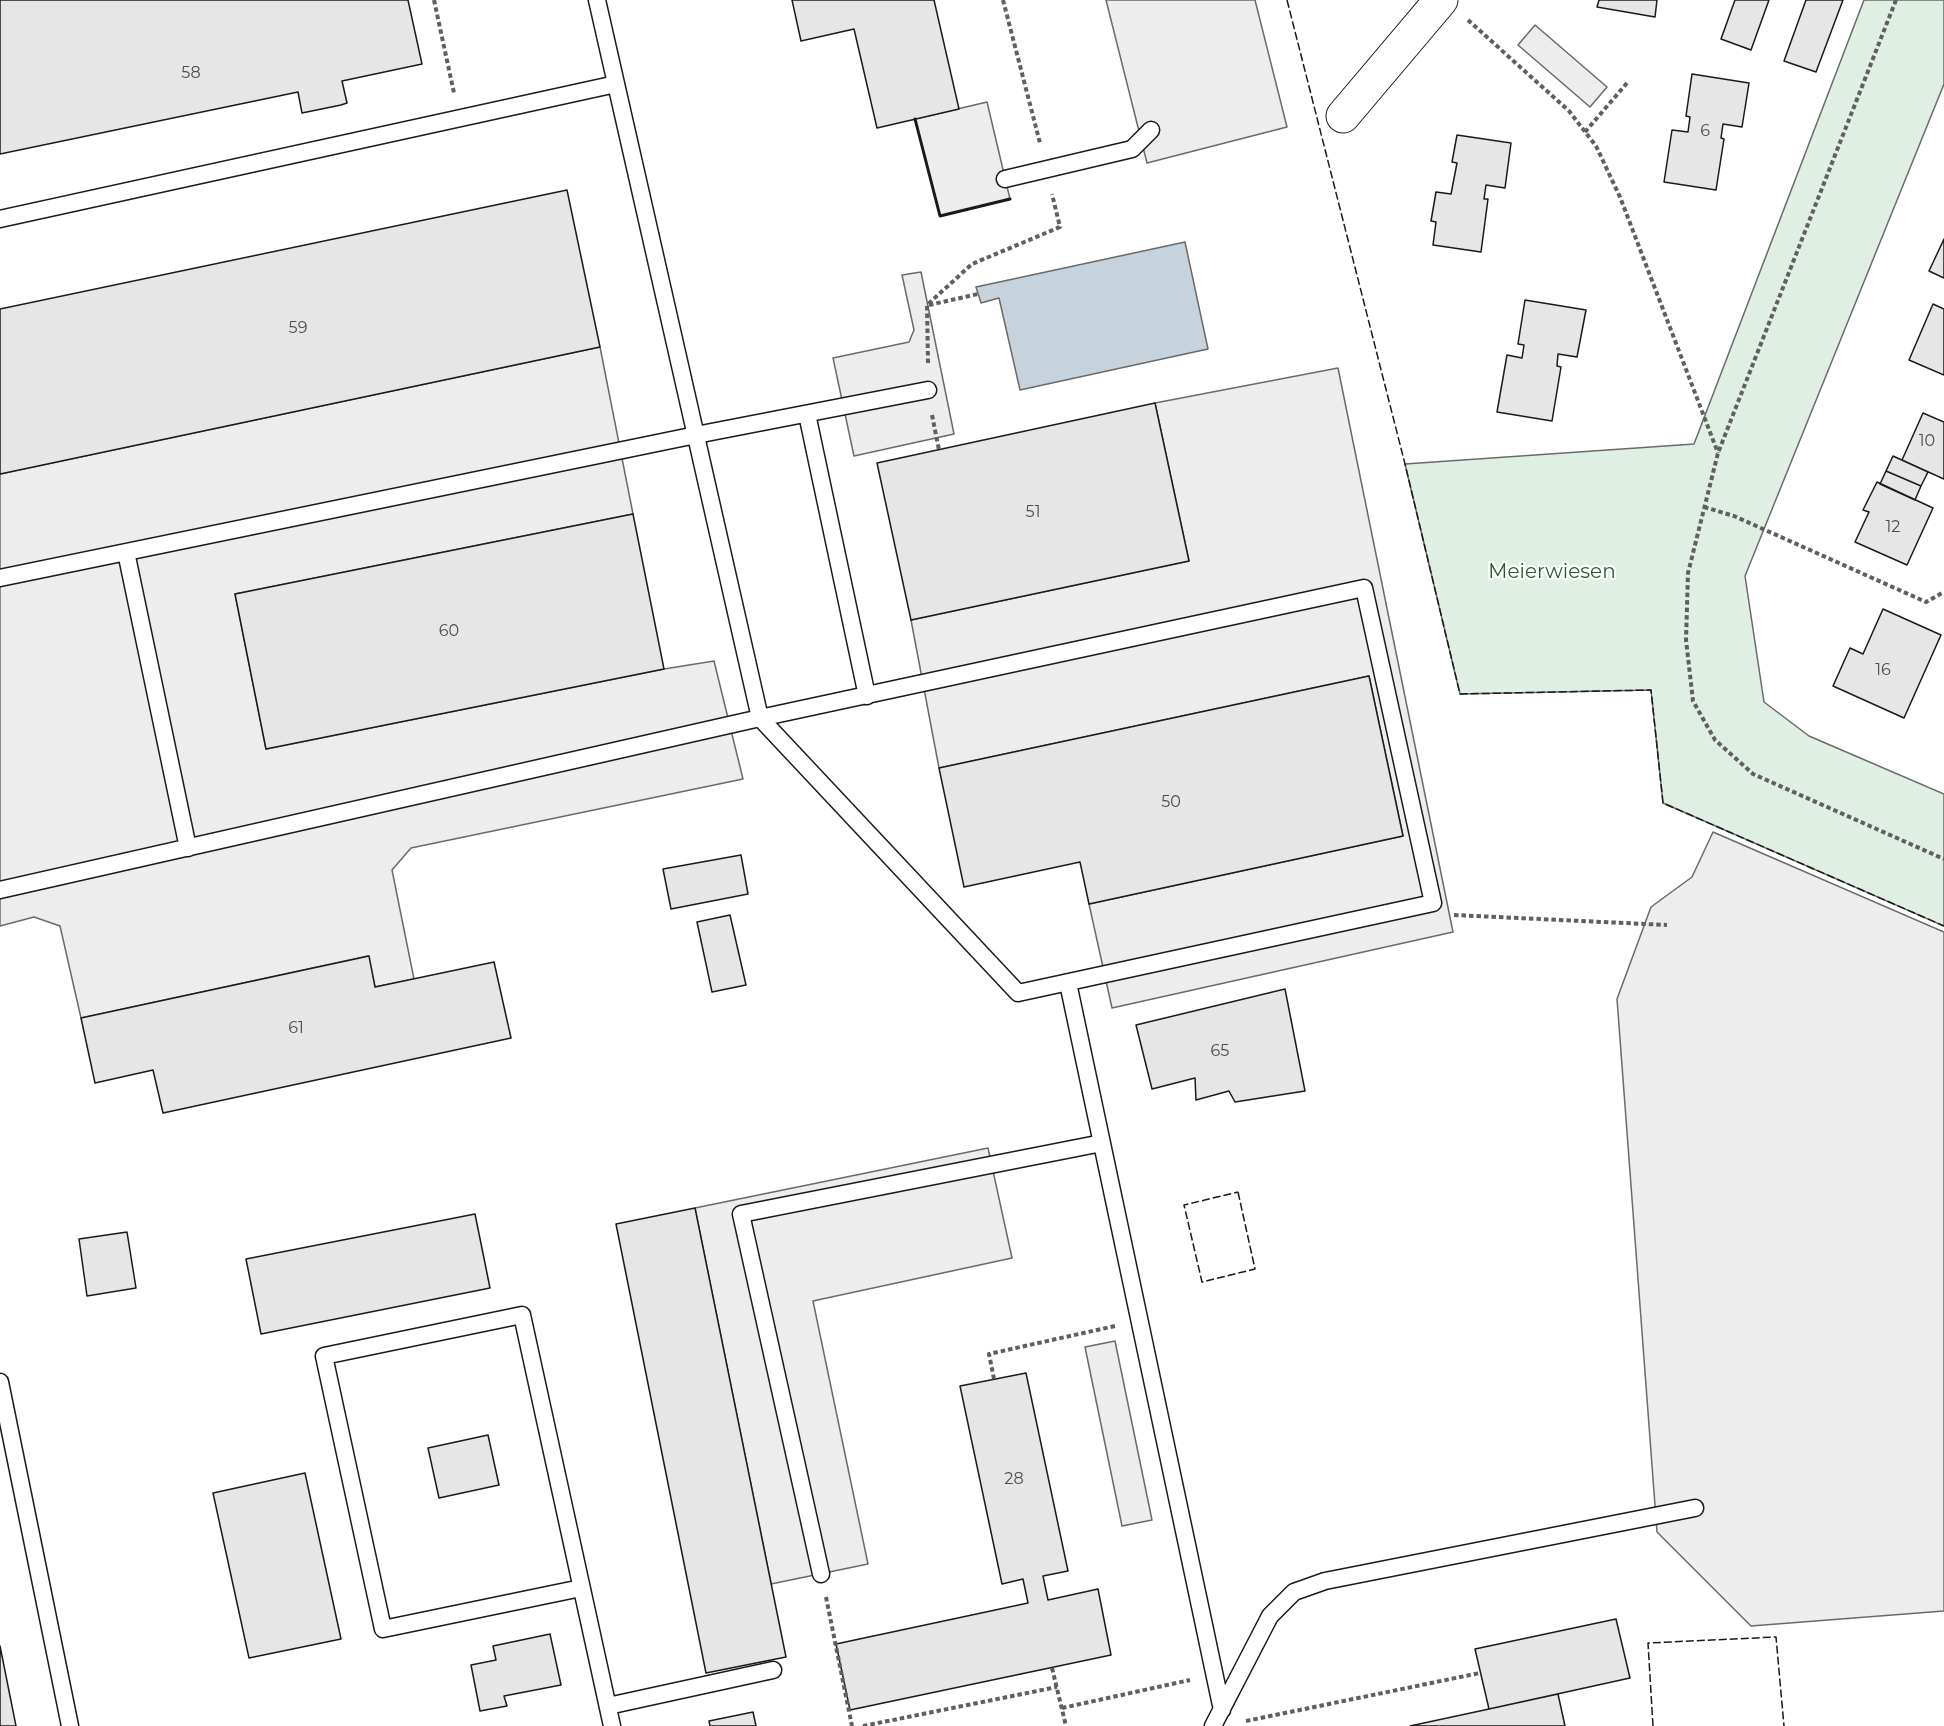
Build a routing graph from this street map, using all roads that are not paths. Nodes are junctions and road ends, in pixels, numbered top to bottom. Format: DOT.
graph roads {
  1 [pos="597,0"];
  2 [pos="1452,8"];
  3 [pos="616,84"];
  4 [pos="1343,116"];
  5 [pos="1151,130"];
  6 [pos="1005,180"];
  7 [pos="0,219"];
  8 [pos="928,390"];
  9 [pos="807,414"];
  10 [pos="696,435"];
  11 [pos="126,552"];
  12 [pos="0,578"];
  13 [pos="867,696"];
  14 [pos="760,718"];
  15 [pos="188,848"];
  16 [pos="0,890"];
  17 [pos="1068,983"];
  18 [pos="1102,1143"];
  19 [pos="0,1382"];
  20 [pos="1695,1508"];
  21 [pos="821,1574"];
  22 [pos="581,1588"];
  23 [pos="773,1670"];
  24 [pos="608,1706"];
  25 [pos="1222,1710"];
  26 [pos="70,1726"];
  27 [pos="612,1726"];
  28 [pos="1213,1726"];
  1 -- 3 [label="lane"];
  2 -- 4 [label="street"];
  3 -- 7 [label="lane"];
  3 -- 10 [label="lane"];
  5 -- 6 [label="lane"];
  8 -- 9 [label="lane"];
  9 -- 10 [label="lane"];
  9 -- 13 [label="lane"];
  10 -- 11 [label="lane"];
  10 -- 14 [label="lane"];
  11 -- 12 [label="lane"];
  11 -- 15 [label="lane"];
  13 -- 14 [label="lane"];
  13 -- 17 [label="lane"];
  14 -- 15 [label="lane"];
  14 -- 17 [label="lane"];
  15 -- 16 [label="lane"];
  17 -- 18 [label="lane"];
  18 -- 21 [label="lane"];
  18 -- 25 [label="lane"];
  19 -- 26 [label="lane"];
  20 -- 25 [label="lane"];
  22 -- 22 [label="lane"];
  22 -- 24 [label="lane"];
  23 -- 24 [label="lane"];
  24 -- 27 [label="lane"];
  25 -- 28 [label="lane"];
}
